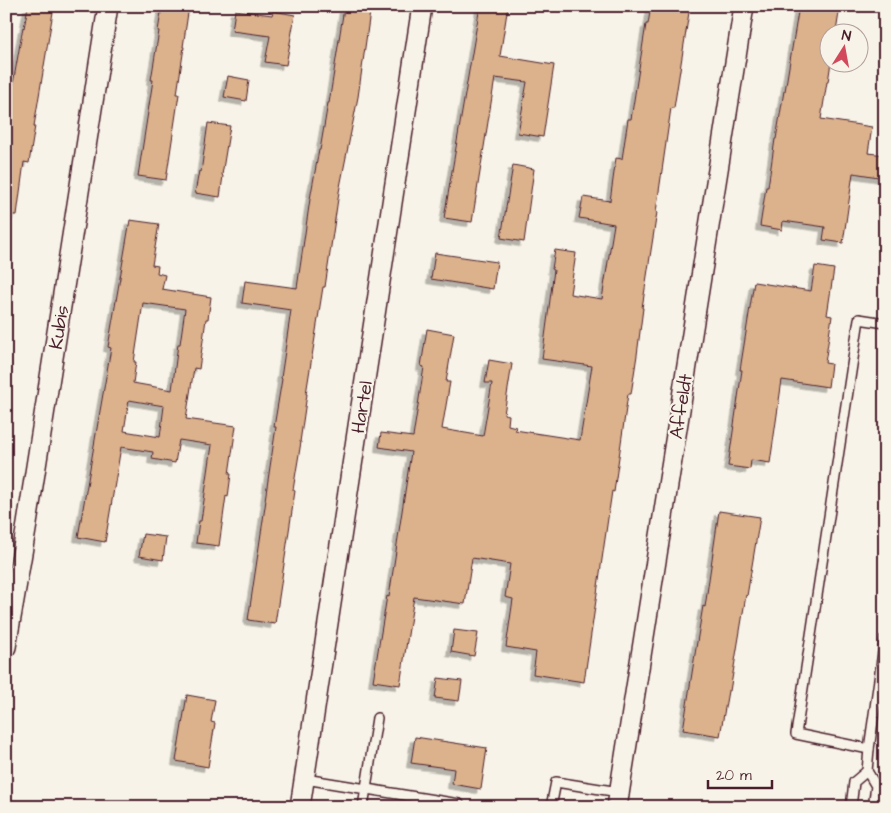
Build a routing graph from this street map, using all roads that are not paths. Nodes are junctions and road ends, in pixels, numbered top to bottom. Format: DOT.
graph roads {
  1 [pos="108,6"];
  2 [pos="422,6"];
  3 [pos="744,6"];
  4 [pos="885,323"];
  5 [pos="885,638"];
  6 [pos="6,647"];
  7 [pos="378,718"];
  8 [pos="869,749"];
  9 [pos="867,771"];
  10 [pos="305,779"];
  11 [pos="366,789"];
  12 [pos="618,799"];
  13 [pos="300,807"];
  14 [pos="363,807"];
  15 [pos="459,807"];
  16 [pos="551,807"];
  17 [pos="851,807"];
  18 [pos="874,807"];
  1 -- 6 [label="street, Kubis"];
  2 -- 10 [label="street, Hartel"];
  3 -- 12 [label="street, Affeldt"];
  4 -- 8 [label="lane"];
  5 -- 8 [label="lane"];
  7 -- 11 [label="lane"];
  8 -- 9 [label="lane"];
  9 -- 17 [label="lane"];
  9 -- 18 [label="lane"];
  10 -- 11 [label="lane"];
  10 -- 13 [label="street, Hartel"];
  11 -- 14 [label="lane"];
  11 -- 15 [label="lane"];
  12 -- 16 [label="lane"];
}
